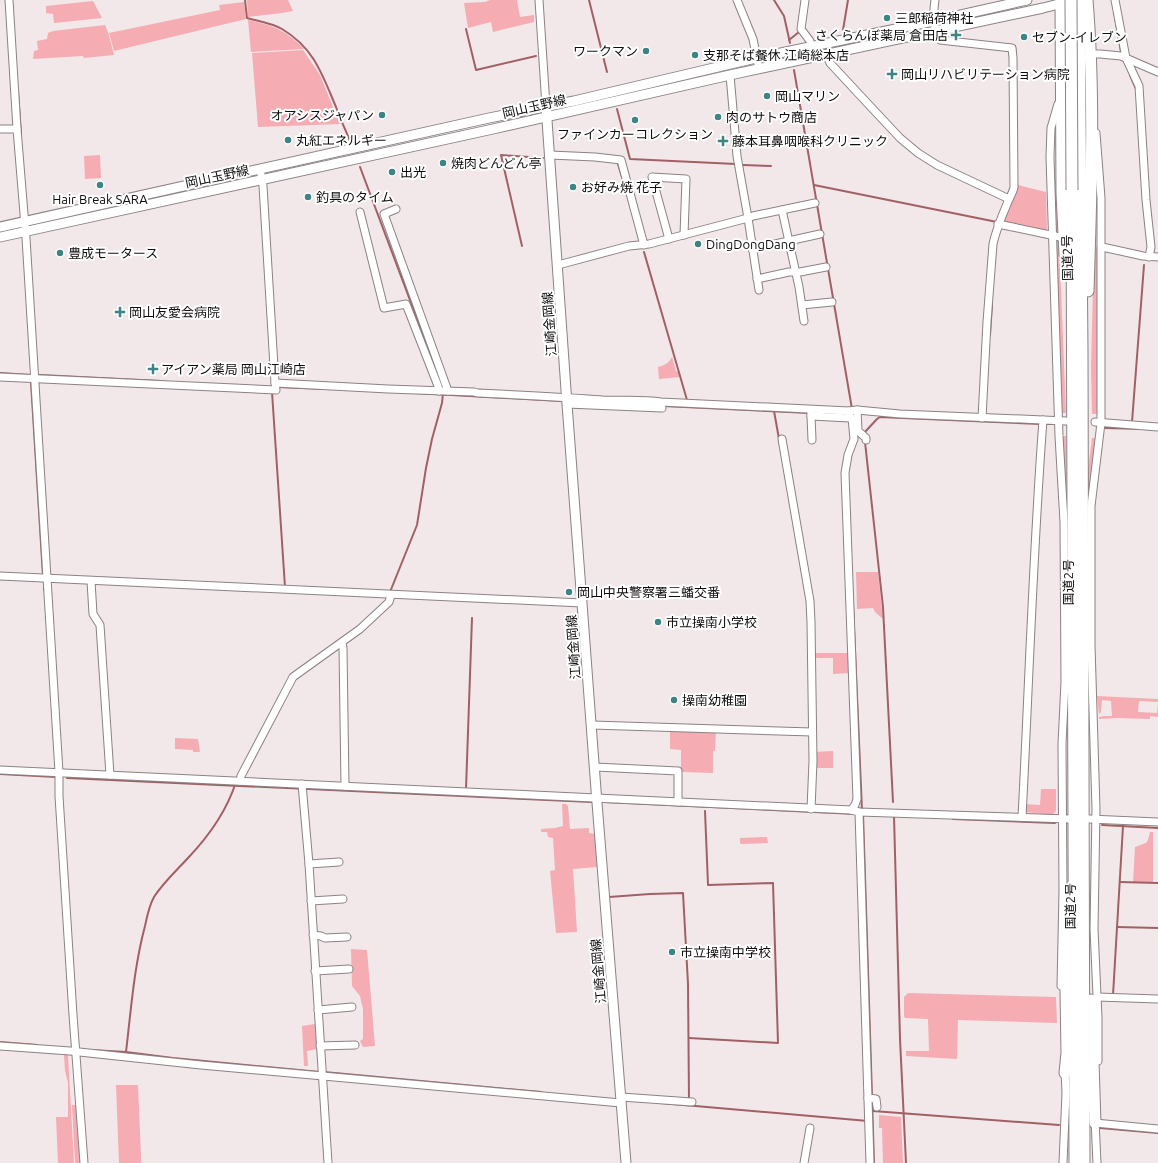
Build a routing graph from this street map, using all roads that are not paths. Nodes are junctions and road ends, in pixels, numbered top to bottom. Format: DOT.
graph roads {
  1 [pos="9,0"];
  2 [pos="539,0"];
  3 [pos="737,0"];
  4 [pos="805,0"];
  5 [pos="936,0"];
  6 [pos="1027,0"];
  7 [pos="1079,0"];
  8 [pos="1087,0"];
  9 [pos="1115,0"];
  10 [pos="1067,1"];
  11 [pos="934,21"];
  12 [pos="937,32"];
  13 [pos="811,47"];
  14 [pos="826,54"];
  15 [pos="1090,54"];
  16 [pos="756,58"];
  17 [pos="1126,58"];
  18 [pos="1090,67"];
  19 [pos="759,69"];
  20 [pos="1158,72"];
  21 [pos="730,75"];
  22 [pos="1062,84"];
  23 [pos="546,106"];
  24 [pos="547,116"];
  25 [pos="0,129"];
  26 [pos="17,129"];
  27 [pos="550,155"];
  28 [pos="1062,166"];
  29 [pos="260,169"];
  30 [pos="262,180"];
  31 [pos="1076,190"];
  32 [pos="1009,199"];
  33 [pos="815,203"];
  34 [pos="396,209"];
  35 [pos="782,210"];
  36 [pos="360,212"];
  37 [pos="748,218"];
  38 [pos="1051,218"];
  39 [pos="25,221"];
  40 [pos="998,224"];
  41 [pos="0,227"];
  42 [pos="26,231"];
  43 [pos="820,234"];
  44 [pos="684,235"];
  45 [pos="0,237"];
  46 [pos="1056,237"];
  47 [pos="669,239"];
  48 [pos="788,241"];
  49 [pos="1093,244"];
  50 [pos="644,245"];
  51 [pos="1102,246"];
  52 [pos="752,249"];
  53 [pos="1149,256"];
  54 [pos="1158,257"];
  55 [pos="558,265"];
  56 [pos="826,267"];
  57 [pos="795,272"];
  58 [pos="757,279"];
  59 [pos="759,290"];
  60 [pos="832,302"];
  61 [pos="802,305"];
  62 [pos="804,321"];
  63 [pos="1082,352"];
  64 [pos="0,377"];
  65 [pos="34,378"];
  66 [pos="274,387"];
  67 [pos="443,391"];
  68 [pos="567,401"];
  69 [pos="662,408"];
  70 [pos="811,413"];
  71 [pos="851,413"];
  72 [pos="982,418"];
  73 [pos="1062,421"];
  74 [pos="1042,422"];
  75 [pos="1098,423"];
  76 [pos="1158,426"];
  77 [pos="863,436"];
  78 [pos="782,439"];
  79 [pos="812,440"];
  80 [pos="1073,447"];
  81 [pos="0,576"];
  82 [pos="46,578"];
  83 [pos="91,581"];
  84 [pos="389,595"];
  85 [pos="582,603"];
  86 [pos="342,643"];
  87 [pos="592,724"];
  88 [pos="812,732"];
  89 [pos="595,767"];
  90 [pos="0,770"];
  91 [pos="59,772"];
  92 [pos="110,775"];
  93 [pos="238,781"];
  94 [pos="344,786"];
  95 [pos="302,787"];
  96 [pos="597,797"];
  97 [pos="678,802"];
  98 [pos="811,809"];
  99 [pos="857,812"];
  100 [pos="1022,817"];
  101 [pos="1065,819"];
  102 [pos="1092,819"];
  103 [pos="1158,822"];
  104 [pos="1075,858"];
  105 [pos="339,862"];
  106 [pos="309,864"];
  107 [pos="343,899"];
  108 [pos="1084,899"];
  109 [pos="311,901"];
  110 [pos="313,935"];
  111 [pos="347,937"];
  112 [pos="349,969"];
  113 [pos="315,971"];
  114 [pos="1097,997"];
  115 [pos="1158,999"];
  116 [pos="352,1007"];
  117 [pos="318,1010"];
  118 [pos="355,1045"];
  119 [pos="0,1046"];
  120 [pos="320,1046"];
  121 [pos="76,1050"];
  122 [pos="321,1073"];
  123 [pos="1065,1073"];
  124 [pos="871,1099"];
  125 [pos="621,1100"];
  126 [pos="692,1102"];
  127 [pos="877,1107"];
  128 [pos="1094,1123"];
  129 [pos="810,1128"];
  130 [pos="1158,1129"];
  131 [pos="84,1163"];
  132 [pos="328,1163"];
  133 [pos="626,1163"];
  134 [pos="804,1163"];
  135 [pos="870,1163"];
  136 [pos="1063,1163"];
  137 [pos="1076,1163"];
  138 [pos="1084,1163"];
  139 [pos="1097,1163"];
  1 -- 26 [label="street"];
  2 -- 23 [label="street"];
  3 -- 16 [label="street"];
  4 -- 13 [label="street"];
  5 -- 11 [label="street"];
  6 -- 11 [label="main road, 岡山玉野線"];
  7 -- 31 [label="highway, 国道2号"];
  8 -- 15 [label="highway"];
  9 -- 17 [label="street"];
  10 -- 12 [label="main road, 岡山玉野線"];
  10 -- 22 [label="highway"];
  10 -- 31 [label="highway, 国道2号, bridge"];
  11 -- 12 [label="street"];
  11 -- 13 [label="main road, 岡山玉野線"];
  12 -- 14 [label="main road, 岡山玉野線"];
  12 -- 32 [label="street"];
  13 -- 16 [label="main road, 岡山玉野線"];
  14 -- 19 [label="main road, 岡山玉野線"];
  14 -- 32 [label="street"];
  15 -- 17 [label="street"];
  15 -- 18 [label="highway"];
  16 -- 19 [label="street"];
  16 -- 23 [label="main road, 岡山玉野線"];
  17 -- 20 [label="street"];
  17 -- 53 [label="street"];
  18 -- 51 [label="street"];
  18 -- 63 [label="highway"];
  19 -- 21 [label="main road, 岡山玉野線"];
  21 -- 24 [label="main road, 岡山玉野線"];
  21 -- 37 [label="street"];
  22 -- 28 [label="highway"];
  22 -- 38 [label="street"];
  23 -- 24 [label="main road, 江崎金岡線"];
  23 -- 29 [label="main road, 岡山玉野線"];
  24 -- 27 [label="main road, 江崎金岡線"];
  24 -- 30 [label="main road, 岡山玉野線"];
  25 -- 26 [label="street"];
  26 -- 39 [label="street"];
  27 -- 50 [label="street"];
  27 -- 55 [label="main road, 江崎金岡線"];
  28 -- 38 [label="street"];
  28 -- 80 [label="highway"];
  29 -- 30 [label="street"];
  29 -- 39 [label="main road, 岡山玉野線"];
  30 -- 42 [label="main road, 岡山玉野線"];
  30 -- 66 [label="street"];
  31 -- 63 [label="highway, 国道2号"];
  31 -- 80 [label="highway, 国道2号"];
  32 -- 40 [label="street"];
  33 -- 35 [label="street"];
  34 -- 67 [label="street"];
  35 -- 37 [label="street"];
  35 -- 48 [label="street"];
  36 -- 67 [label="street"];
  37 -- 44 [label="street"];
  37 -- 52 [label="street"];
  38 -- 46 [label="street"];
  39 -- 41 [label="main road, 岡山玉野線"];
  39 -- 42 [label="street"];
  40 -- 46 [label="street"];
  40 -- 72 [label="street"];
  42 -- 45 [label="main road, 岡山玉野線"];
  42 -- 65 [label="street"];
  43 -- 48 [label="street"];
  44 -- 47 [label="street"];
  44 -- 47 [label="street"];
  46 -- 73 [label="street"];
  47 -- 50 [label="street"];
  48 -- 52 [label="street"];
  48 -- 57 [label="street"];
  49 -- 51 [label="street"];
  50 -- 55 [label="street"];
  51 -- 53 [label="street"];
  51 -- 75 [label="street"];
  52 -- 58 [label="street"];
  53 -- 54 [label="street"];
  55 -- 68 [label="main road, 江崎金岡線"];
  56 -- 57 [label="street"];
  57 -- 58 [label="street"];
  57 -- 61 [label="street"];
  58 -- 59 [label="street"];
  60 -- 61 [label="street"];
  61 -- 62 [label="street"];
  63 -- 108 [label="highway, 国道2号"];
  64 -- 65 [label="street"];
  65 -- 66 [label="street"];
  65 -- 82 [label="street"];
  66 -- 67 [label="street"];
  67 -- 68 [label="street"];
  68 -- 69 [label="street"];
  68 -- 70 [label="street"];
  68 -- 85 [label="main road, 江崎金岡線"];
  70 -- 71 [label="street"];
  70 -- 79 [label="street"];
  71 -- 72 [label="street"];
  71 -- 77 [label="street"];
  71 -- 99 [label="street"];
  72 -- 74 [label="street"];
  73 -- 74 [label="street"];
  73 -- 101 [label="street"];
  74 -- 100 [label="street"];
  75 -- 76 [label="street"];
  75 -- 102 [label="street"];
  78 -- 88 [label="street"];
  80 -- 104 [label="highway, 国道2号"];
  81 -- 82 [label="street"];
  82 -- 83 [label="street"];
  82 -- 91 [label="street"];
  83 -- 84 [label="street"];
  83 -- 92 [label="street"];
  84 -- 85 [label="street"];
  84 -- 86 [label="street"];
  85 -- 87 [label="main road, 江崎金岡線"];
  86 -- 93 [label="street"];
  86 -- 94 [label="street"];
  87 -- 88 [label="street"];
  87 -- 89 [label="main road, 江崎金岡線"];
  88 -- 98 [label="street"];
  89 -- 96 [label="main road, 江崎金岡線"];
  89 -- 97 [label="street"];
  90 -- 91 [label="street"];
  91 -- 92 [label="street"];
  91 -- 121 [label="street"];
  92 -- 93 [label="street"];
  93 -- 95 [label="street"];
  94 -- 95 [label="street"];
  94 -- 96 [label="street"];
  95 -- 106 [label="street"];
  96 -- 97 [label="street"];
  96 -- 125 [label="main road, 江崎金岡線"];
  97 -- 98 [label="street"];
  98 -- 99 [label="street"];
  99 -- 100 [label="street"];
  99 -- 124 [label="street"];
  100 -- 101 [label="street"];
  101 -- 123 [label="street"];
  102 -- 103 [label="street"];
  102 -- 114 [label="street"];
  104 -- 123 [label="highway"];
  104 -- 137 [label="highway, 国道2号"];
  105 -- 106 [label="street"];
  106 -- 109 [label="street"];
  107 -- 109 [label="street"];
  108 -- 128 [label="highway"];
  108 -- 138 [label="highway, 国道2号"];
  109 -- 110 [label="street"];
  110 -- 111 [label="street"];
  110 -- 113 [label="street"];
  112 -- 113 [label="street"];
  113 -- 117 [label="street"];
  114 -- 115 [label="street"];
  114 -- 128 [label="street"];
  116 -- 117 [label="street"];
  117 -- 120 [label="street"];
  118 -- 120 [label="street"];
  119 -- 121 [label="street"];
  120 -- 122 [label="street"];
  121 -- 122 [label="street"];
  121 -- 131 [label="street"];
  122 -- 125 [label="street"];
  122 -- 132 [label="street"];
  123 -- 136 [label="street"];
  124 -- 127 [label="street"];
  124 -- 135 [label="street"];
  125 -- 126 [label="street"];
  125 -- 133 [label="main road, 江崎金岡線"];
  128 -- 130 [label="street"];
  128 -- 139 [label="street"];
  129 -- 134 [label="street"];
}
